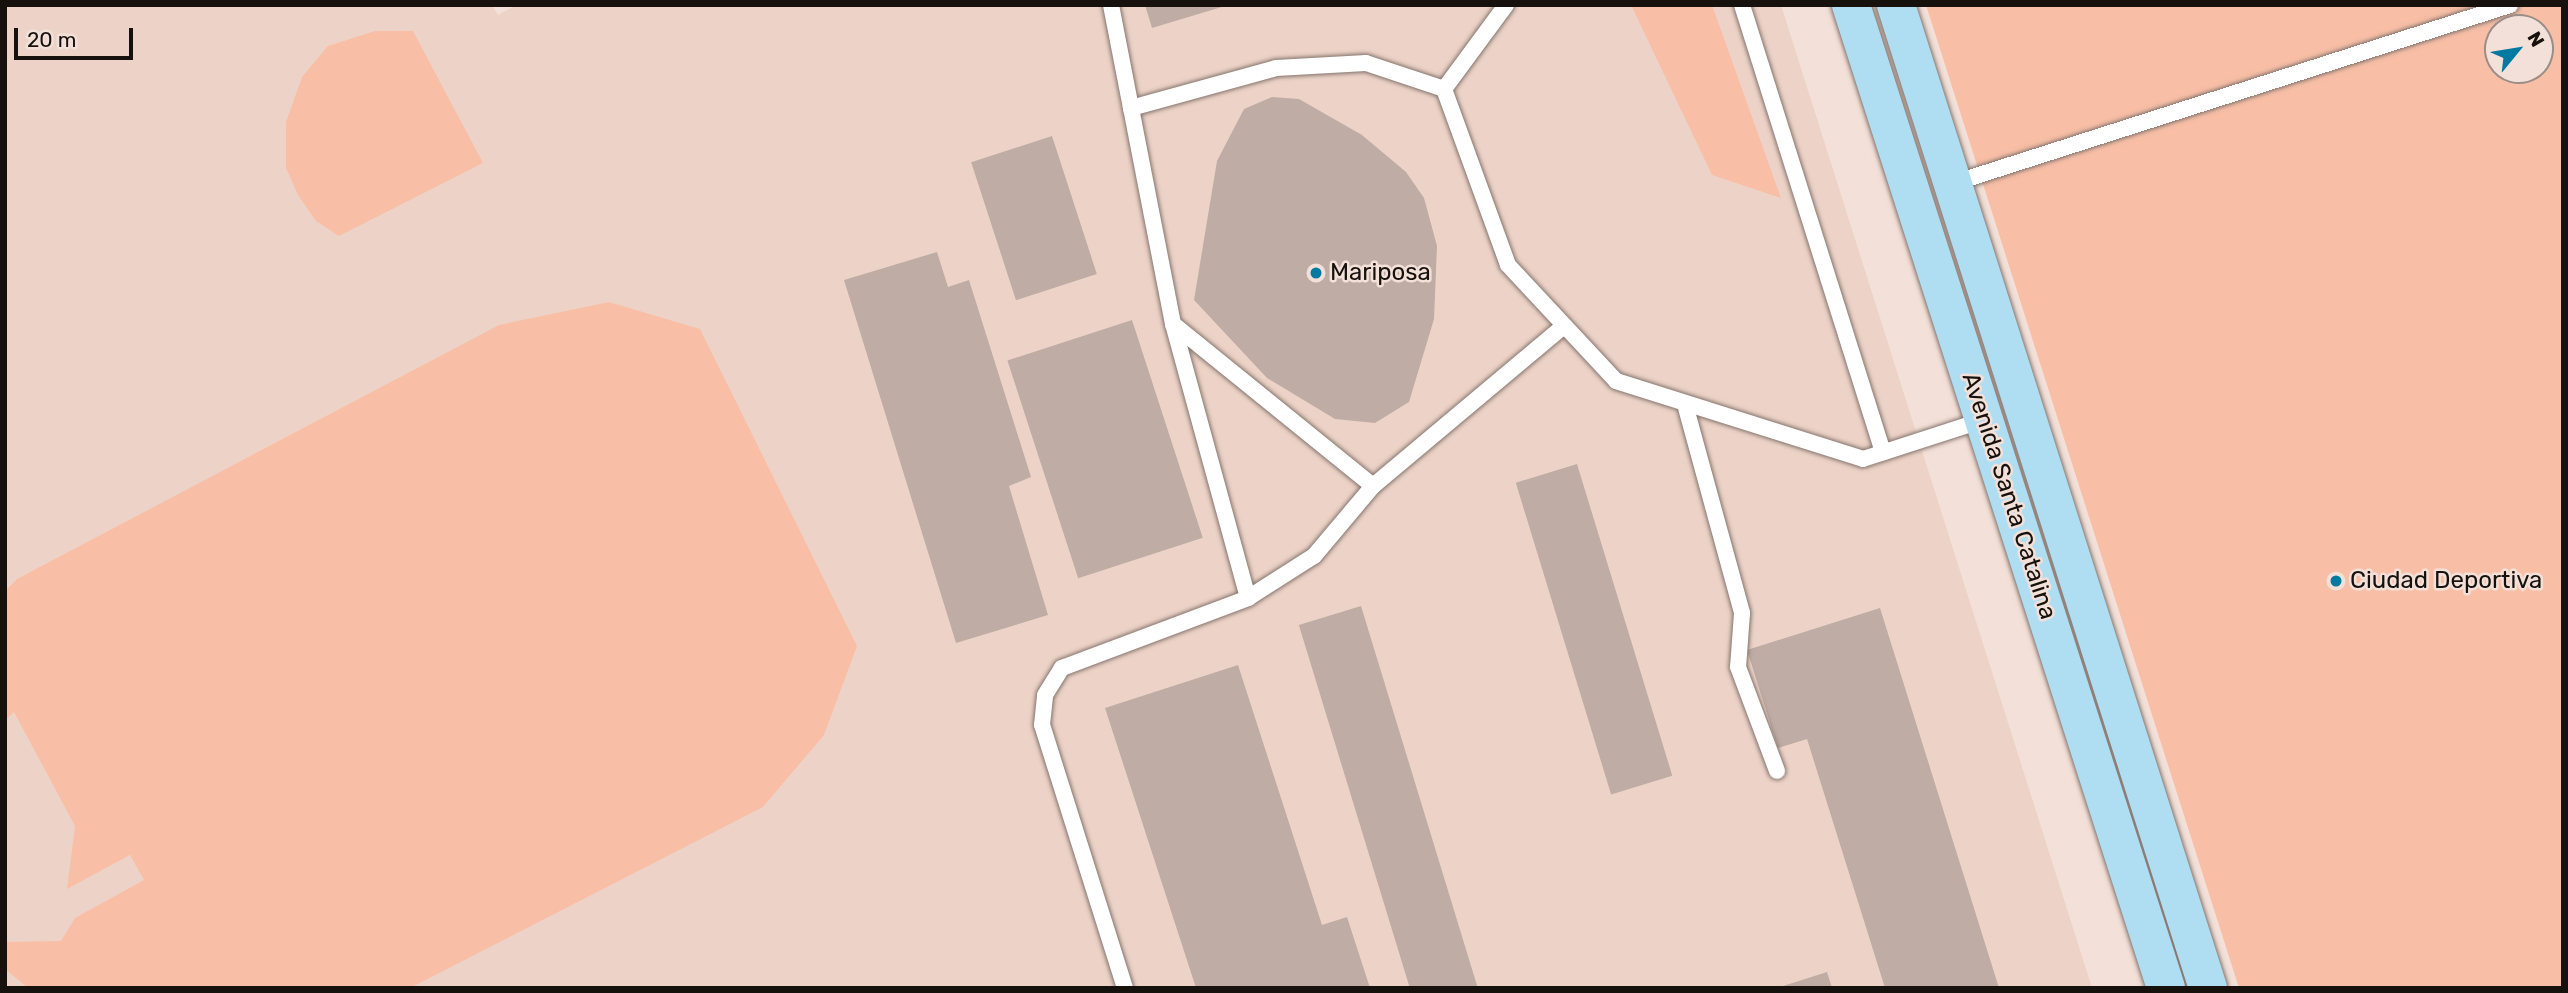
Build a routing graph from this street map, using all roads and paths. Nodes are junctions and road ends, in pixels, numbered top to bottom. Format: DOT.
graph roads {
  1 [pos="1111,5"];
  2 [pos="1506,5"];
  3 [pos="1742,5"];
  4 [pos="1851,5"];
  5 [pos="1896,5"];
  6 [pos="2510,5"];
  7 [pos="1444,89"];
  8 [pos="1131,108"];
  9 [pos="1954,183"];
  10 [pos="1173,324"];
  11 [pos="1560,329"];
  12 [pos="1686,408"];
  13 [pos="1984,420"];
  14 [pos="1883,452"];
  15 [pos="1373,486"];
  16 [pos="1248,598"];
  17 [pos="1777,771"];
  18 [pos="1125,988"];
  19 [pos="2166,988"];
  20 [pos="2208,988"];
  1 -- 8 [label="lane"];
  2 -- 7 [label="lane"];
  3 -- 14 [label="lane"];
  4 -- 13 [label="main road, Avenida Santa Catalina"];
  5 -- 9 [label="main road, Avenida Santa Catalina"];
  6 -- 9 [label="lane"];
  7 -- 8 [label="lane"];
  7 -- 11 [label="lane"];
  8 -- 10 [label="lane"];
  9 -- 20 [label="main road, Avenida Santa Catalina"];
  10 -- 15 [label="lane"];
  10 -- 16 [label="lane"];
  11 -- 12 [label="lane"];
  11 -- 15 [label="lane"];
  12 -- 14 [label="lane"];
  12 -- 17 [label="lane"];
  13 -- 14 [label="lane"];
  13 -- 19 [label="main road, Avenida Santa Catalina"];
  15 -- 16 [label="lane"];
  16 -- 18 [label="lane"];
}
